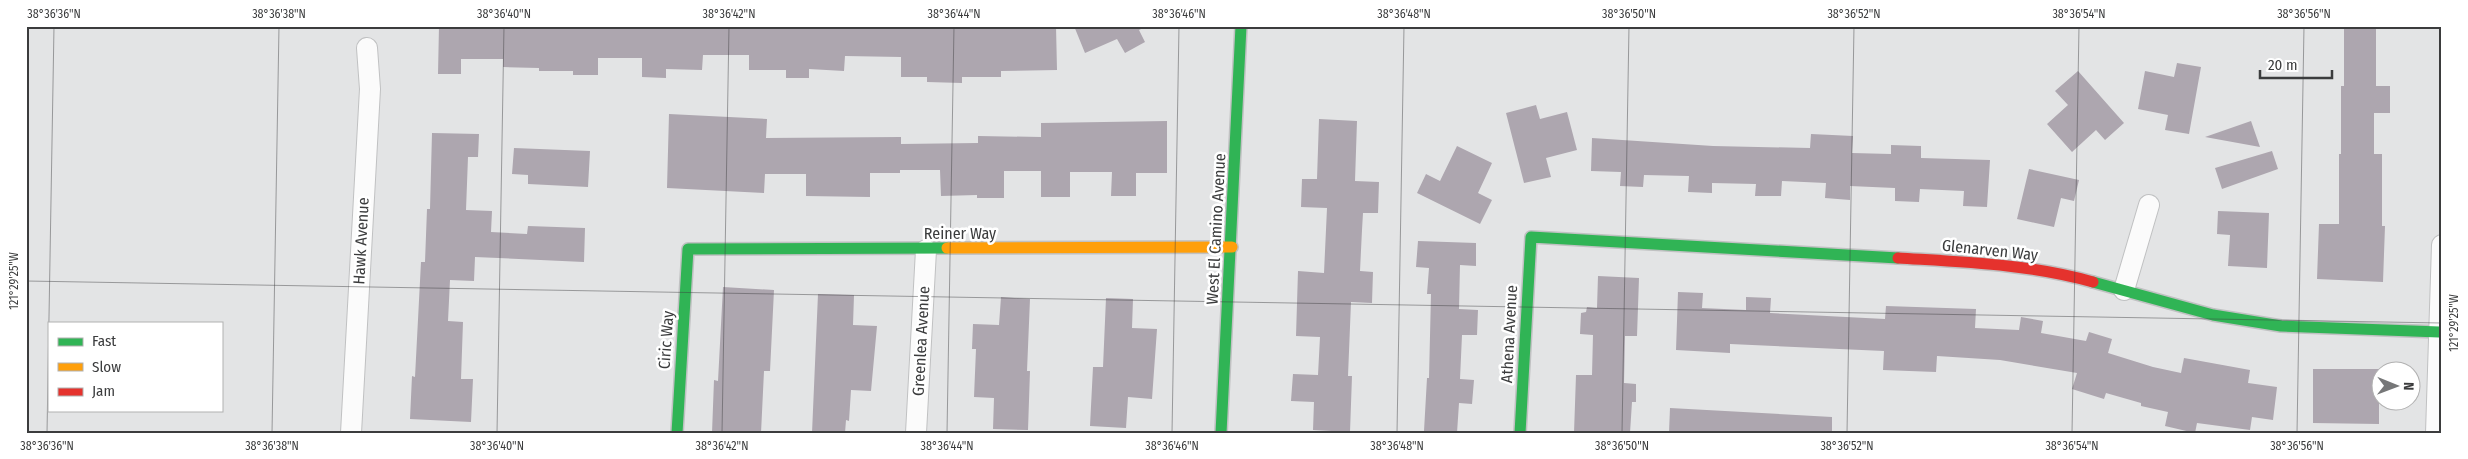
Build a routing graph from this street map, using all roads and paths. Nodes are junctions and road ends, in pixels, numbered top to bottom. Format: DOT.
graph roads {
  1 [pos="1241,26"];
  2 [pos="367,48"];
  3 [pos="2149,205"];
  4 [pos="1531,237"];
  5 [pos="2442,246"];
  6 [pos="1232,247"];
  7 [pos="688,249"];
  8 [pos="926,250"];
  9 [pos="2124,290"];
  10 [pos="2439,332"];
  11 [pos="350,433"];
  12 [pos="677,433"];
  13 [pos="916,433"];
  14 [pos="1221,433"];
  15 [pos="1520,433"];
  16 [pos="2436,433"];
  1 -- 6 [label="street, West El Camino Avenue"];
  2 -- 11 [label="street, Hawk Avenue"];
  3 -- 9 [label="street"];
  4 -- 9 [label="street, Glenarven Way"];
  4 -- 15 [label="street, Athena Avenue"];
  5 -- 10 [label="street"];
  6 -- 8 [label="street, Reiner Way"];
  6 -- 14 [label="street, West El Camino Avenue"];
  7 -- 8 [label="street, Reiner Way"];
  7 -- 12 [label="street, Ciric Way"];
  8 -- 13 [label="street, Greenlea Avenue"];
  9 -- 10 [label="street, Glenarven Way"];
  10 -- 16 [label="street"];
}
